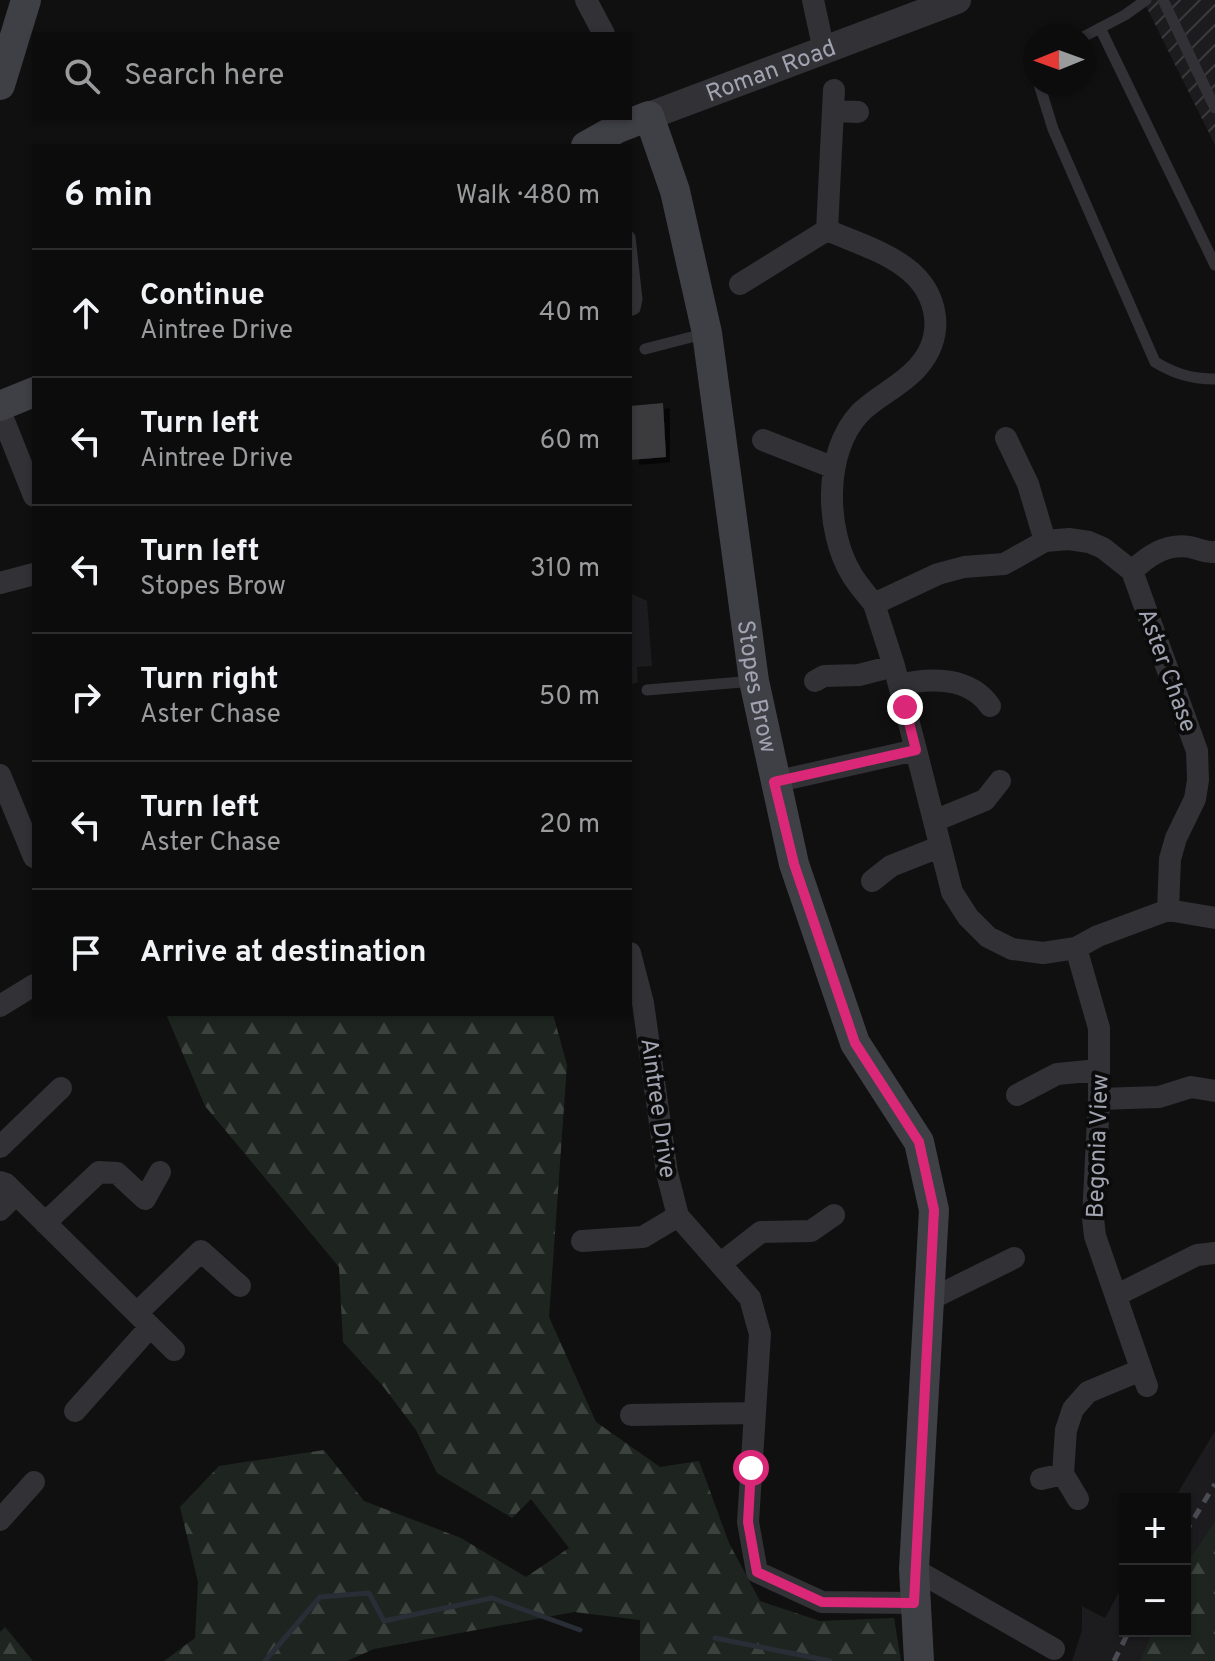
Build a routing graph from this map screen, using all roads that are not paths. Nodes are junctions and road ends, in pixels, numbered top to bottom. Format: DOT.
graph roads {
  1 [pos="26,0"];
  2 [pos="813,0"];
  3 [pos="957,0"];
  4 [pos="1146,0"];
  5 [pos="1163,0"];
  6 [pos="588,1"];
  7 [pos="1100,28"];
  8 [pos="1095,31"];
  9 [pos="603,32"];
  10 [pos="824,51"];
  11 [pos="0,85"];
  12 [pos="1212,90"];
  13 [pos="1043,96"];
  14 [pos="1215,108"];
  15 [pos="858,112"];
  16 [pos="649,116"];
  17 [pos="590,144"];
  18 [pos="827,230"];
  19 [pos="632,255"];
  20 [pos="1215,265"];
  21 [pos="740,284"];
  22 [pos="632,310"];
  23 [pos="707,333"];
  24 [pos="645,349"];
  25 [pos="1215,379"];
  26 [pos="32,393"];
  27 [pos="0,408"];
  28 [pos="1006,438"];
  29 [pos="763,440"];
  30 [pos="832,467"];
  31 [pos="32,491"];
  32 [pos="1045,541"];
  33 [pos="1215,552"];
  34 [pos="1132,571"];
  35 [pos="32,575"];
  36 [pos="0,583"];
  37 [pos="874,604"];
  38 [pos="897,676"];
  39 [pos="754,681"];
  40 [pos="815,681"];
  41 [pos="647,690"];
  42 [pos="990,706"];
  43 [pos="1206,749"];
  44 [pos="916,750"];
  45 [pos="0,775"];
  46 [pos="1000,781"];
  47 [pos="774,782"];
  48 [pos="934,821"];
  49 [pos="939,847"];
  50 [pos="32,852"];
  51 [pos="872,881"];
  52 [pos="1168,910"];
  53 [pos="1215,918"];
  54 [pos="1076,948"];
  55 [pos="632,961"];
  56 [pos="32,986"];
  57 [pos="0,1006"];
  58 [pos="1099,1070"];
  59 [pos="61,1088"];
  60 [pos="1215,1091"];
  61 [pos="1017,1095"];
  62 [pos="1099,1099"];
  63 [pos="0,1147"];
  64 [pos="160,1172"];
  65 [pos="5,1195"];
  66 [pos="834,1215"];
  67 [pos="678,1216"];
  68 [pos="45,1223"];
  69 [pos="582,1241"];
  70 [pos="1215,1253"];
  71 [pos="1014,1258"];
  72 [pos="720,1264"];
  73 [pos="240,1286"];
  74 [pos="1117,1295"];
  75 [pos="931,1299"];
  76 [pos="143,1320"];
  77 [pos="174,1350"];
  78 [pos="75,1411"];
  79 [pos="755,1413"];
  80 [pos="631,1415"];
  81 [pos="1063,1474"];
  82 [pos="1041,1479"];
  83 [pos="34,1482"];
  84 [pos="1078,1499"];
  85 [pos="0,1520"];
  86 [pos="914,1569"];
  87 [pos="914,1603"];
  88 [pos="1054,1649"];
  89 [pos="919,1661"];
  1 -- 11 [label="main road"];
  2 -- 10 [label="street"];
  3 -- 10 [label="street, Roman Road"];
  4 -- 7 [label="lane"];
  5 -- 12 [label="lane"];
  6 -- 9 [label="street"];
  7 -- 8 [label="lane"];
  7 -- 20 [label="lane"];
  10 -- 16 [label="street, Roman Road"];
  12 -- 14 [label="lane"];
  13 -- 25 [label="lane"];
  15 -- 18 [label="street"];
  16 -- 17 [label="main road, Roman Road"];
  16 -- 23 [label="main road, Stopes Brow"];
  18 -- 21 [label="street"];
  18 -- 30 [label="street"];
  19 -- 22 [label="lane"];
  23 -- 24 [label="lane"];
  23 -- 39 [label="main road, Stopes Brow"];
  26 -- 27 [label="main road"];
  27 -- 31 [label="street"];
  28 -- 32 [label="street"];
  29 -- 30 [label="street"];
  30 -- 37 [label="street"];
  32 -- 34 [label="street"];
  32 -- 37 [label="street"];
  33 -- 34 [label="street"];
  34 -- 43 [label="street, Aster Chase"];
  35 -- 36 [label="street"];
  37 -- 38 [label="street"];
  38 -- 40 [label="street"];
  38 -- 42 [label="street"];
  38 -- 44 [label="street"];
  39 -- 41 [label="lane"];
  39 -- 47 [label="main road, Stopes Brow"];
  43 -- 52 [label="street, Aster Chase"];
  44 -- 47 [label="street"];
  44 -- 48 [label="street"];
  45 -- 50 [label="street"];
  46 -- 48 [label="street"];
  47 -- 75 [label="main road, Stopes Brow"];
  48 -- 49 [label="street"];
  49 -- 51 [label="street"];
  49 -- 54 [label="street"];
  52 -- 53 [label="street"];
  52 -- 54 [label="street"];
  54 -- 58 [label="street, Begonia View"];
  55 -- 67 [label="street, Aintree Drive"];
  56 -- 57 [label="street"];
  58 -- 61 [label="street"];
  58 -- 62 [label="street, Begonia View"];
  59 -- 63 [label="street"];
  60 -- 62 [label="street"];
  62 -- 74 [label="street, Begonia View"];
  64 -- 68 [label="street"];
  65 -- 68 [label="street"];
  66 -- 72 [label="street"];
  67 -- 69 [label="street"];
  67 -- 72 [label="street, Aintree Drive"];
  68 -- 76 [label="street"];
  70 -- 74 [label="street"];
  71 -- 75 [label="street"];
  72 -- 79 [label="street, Aintree Drive"];
  73 -- 76 [label="street"];
  74 -- 81 [label="street, Begonia View"];
  75 -- 86 [label="main road, Stopes Brow"];
  76 -- 77 [label="street"];
  76 -- 78 [label="street"];
  79 -- 80 [label="street"];
  79 -- 87 [label="street, Aintree Drive"];
  81 -- 82 [label="street"];
  81 -- 84 [label="street"];
  83 -- 85 [label="street"];
  86 -- 87 [label="main road, Stopes Brow"];
  86 -- 88 [label="street"];
  87 -- 89 [label="main road, Stopes Brow"];
}
